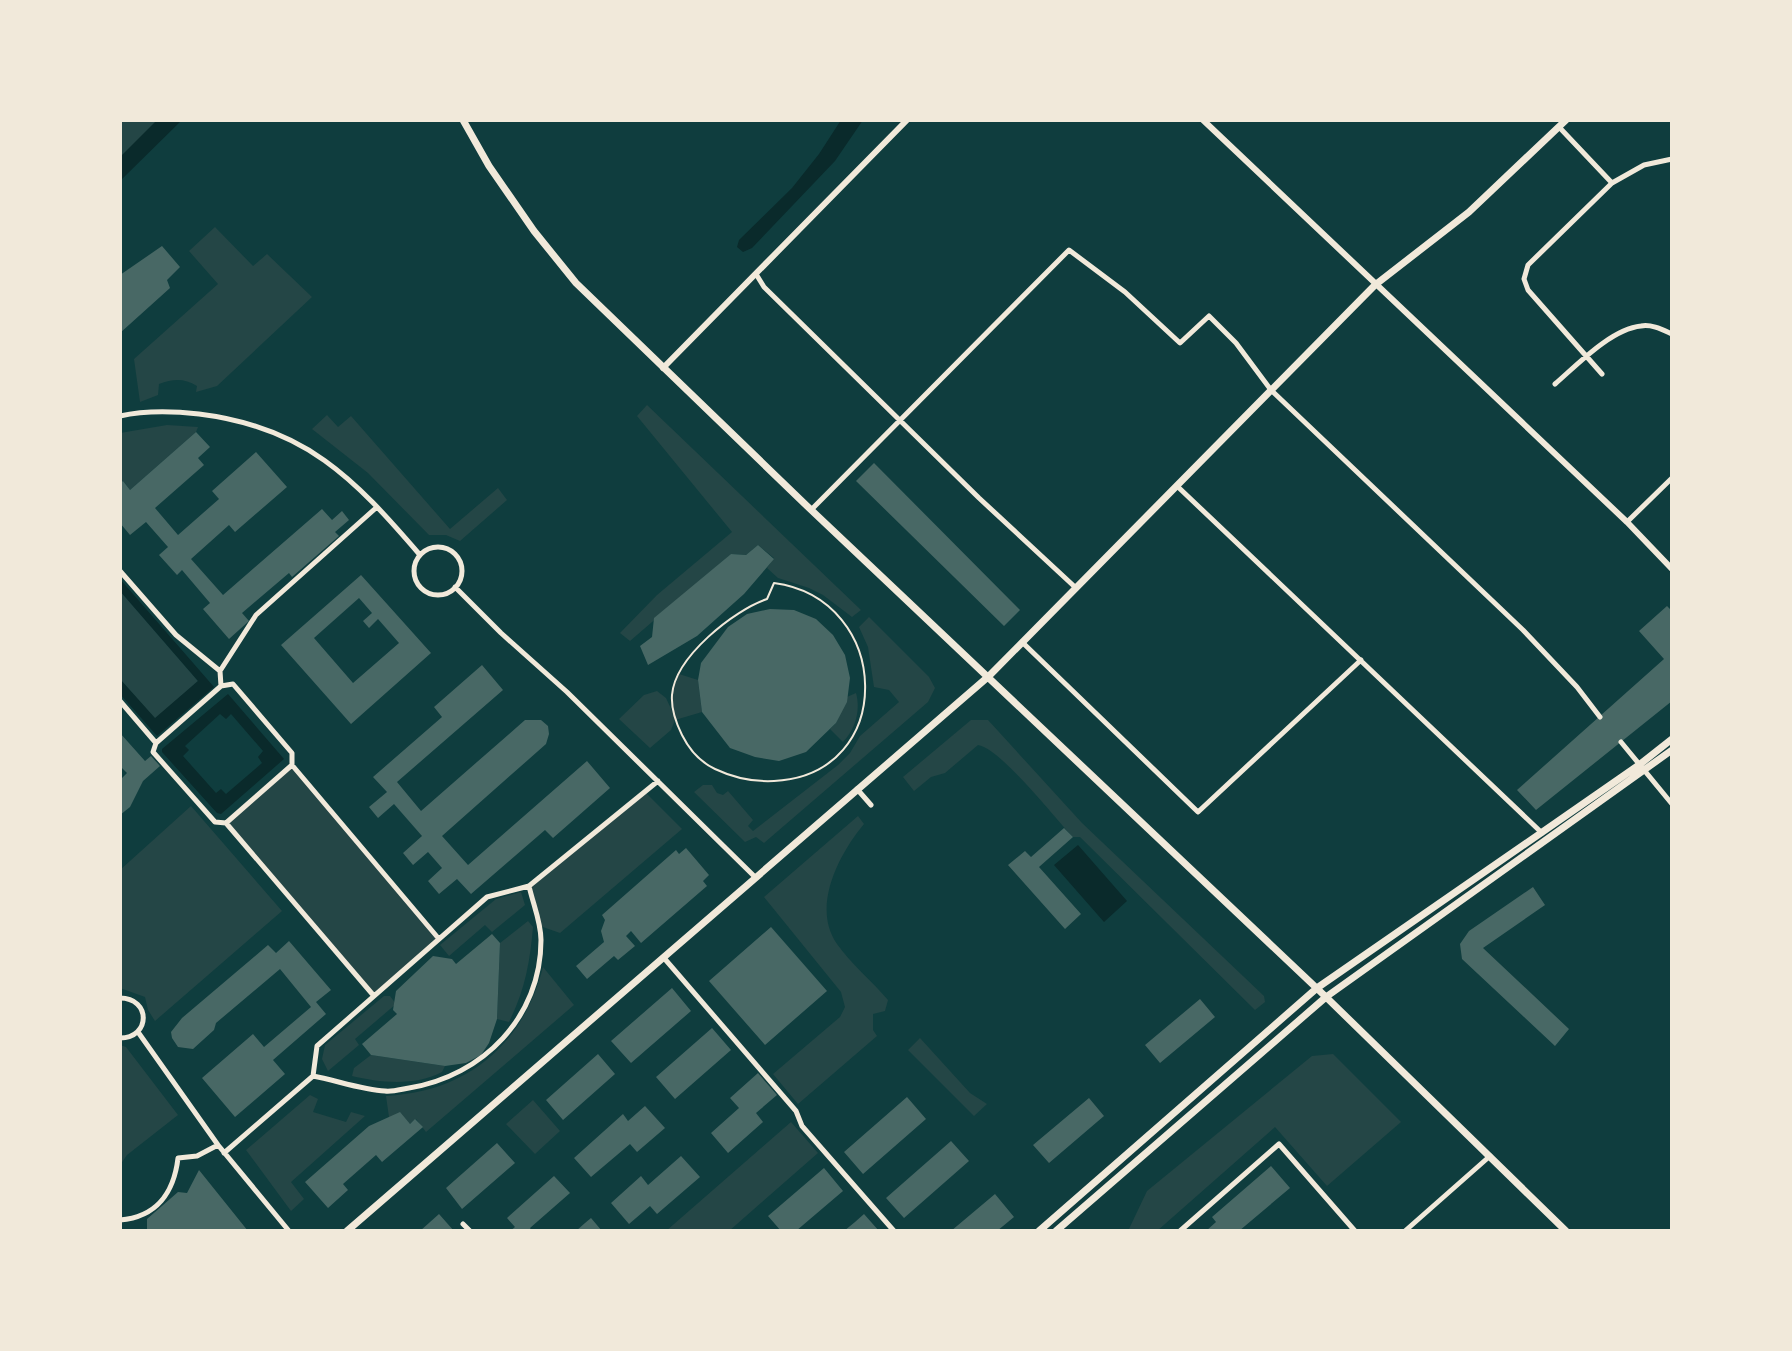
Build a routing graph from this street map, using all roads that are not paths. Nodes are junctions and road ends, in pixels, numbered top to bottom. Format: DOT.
graph roads {
  1 [pos="463,120"];
  2 [pos="907,120"];
  3 [pos="1203,120"];
  4 [pos="1563,123"];
  5 [pos="1672,159"];
  6 [pos="1612,183"];
  7 [pos="756,274"];
  8 [pos="1375,285"];
  9 [pos="1672,334"];
  10 [pos="1586,356"];
  11 [pos="663,368"];
  12 [pos="1602,374"];
  13 [pos="1555,384"];
  14 [pos="1271,390"];
  15 [pos="121,414"];
  16 [pos="900,420"];
  17 [pos="1672,478"];
  18 [pos="1177,486"];
  19 [pos="377,507"];
  20 [pos="811,510"];
  21 [pos="1627,522"];
  22 [pos="420,555"];
  23 [pos="1672,569"];
  24 [pos="120,571"];
  25 [pos="455,587"];
  26 [pos="1076,588"];
  27 [pos="1022,642"];
  28 [pos="690,658"];
  29 [pos="1361,660"];
  30 [pos="220,671"];
  31 [pos="989,676"];
  32 [pos="221,686"];
  33 [pos="120,701"];
  34 [pos="1600,717"];
  35 [pos="1672,739"];
  36 [pos="1621,742"];
  37 [pos="156,743"];
  38 [pos="1672,750"];
  39 [pos="292,765"];
  40 [pos="1641,768"];
  41 [pos="658,781"];
  42 [pos="856,788"];
  43 [pos="1672,804"];
  44 [pos="871,805"];
  45 [pos="226,823"];
  46 [pos="1542,833"];
  47 [pos="1549,840"];
  48 [pos="755,877"];
  49 [pos="529,886"];
  50 [pos="439,939"];
  51 [pos="664,958"];
  52 [pos="1317,988"];
  53 [pos="374,996"];
  54 [pos="1326,997"];
  55 [pos="120,998"];
  56 [pos="138,1032"];
  57 [pos="120,1038"];
  58 [pos="313,1076"];
  59 [pos="218,1145"];
  60 [pos="224,1153"];
  61 [pos="1490,1156"];
  62 [pos="120,1220"];
  63 [pos="463,1224"];
  64 [pos="289,1231"];
  65 [pos="347,1231"];
  66 [pos="470,1231"];
  67 [pos="894,1231"];
  68 [pos="1039,1231"];
  69 [pos="1056,1231"];
  70 [pos="1180,1231"];
  71 [pos="1355,1231"];
  72 [pos="1405,1231"];
  73 [pos="1566,1231"];
  1 -- 11 [label="main road"];
  2 -- 7 [label="street"];
  3 -- 8 [label="street"];
  4 -- 6 [label="street"];
  4 -- 8 [label="main road"];
  5 -- 6 [label="street"];
  6 -- 10 [label="street"];
  7 -- 11 [label="street"];
  7 -- 16 [label="street"];
  8 -- 14 [label="main road"];
  8 -- 21 [label="street"];
  9 -- 10 [label="street"];
  10 -- 12 [label="street"];
  10 -- 13 [label="street"];
  11 -- 20 [label="main road"];
  14 -- 16 [label="street"];
  14 -- 18 [label="main road"];
  14 -- 34 [label="street"];
  15 -- 19 [label="street"];
  16 -- 20 [label="street"];
  16 -- 26 [label="street"];
  17 -- 21 [label="street"];
  18 -- 26 [label="main road"];
  18 -- 29 [label="street"];
  19 -- 22 [label="street"];
  19 -- 30 [label="street"];
  20 -- 31 [label="main road"];
  21 -- 23 [label="street"];
  22 -- 25 [label="street"];
  22 -- 25 [label="street"];
  24 -- 30 [label="street"];
  25 -- 41 [label="street"];
  26 -- 27 [label="main road"];
  27 -- 29 [label="street"];
  27 -- 31 [label="main road"];
  28 -- 28 [label="lane"];
  29 -- 46 [label="street"];
  30 -- 32 [label="street"];
  31 -- 42 [label="main road"];
  31 -- 52 [label="main road"];
  32 -- 37 [label="street"];
  32 -- 39 [label="street"];
  33 -- 37 [label="street"];
  35 -- 40 [label="main road"];
  36 -- 40 [label="street"];
  37 -- 45 [label="street"];
  38 -- 40 [label="main road"];
  39 -- 45 [label="street"];
  39 -- 50 [label="street"];
  40 -- 43 [label="street"];
  40 -- 46 [label="main road"];
  40 -- 47 [label="main road"];
  41 -- 48 [label="street"];
  41 -- 49 [label="street"];
  42 -- 44 [label="street"];
  42 -- 48 [label="main road"];
  45 -- 53 [label="street"];
  46 -- 47 [label="street"];
  46 -- 52 [label="main road"];
  47 -- 54 [label="main road"];
  48 -- 51 [label="main road"];
  49 -- 50 [label="street"];
  49 -- 58 [label="street"];
  50 -- 53 [label="street"];
  51 -- 65 [label="main road"];
  51 -- 67 [label="street"];
  52 -- 54 [label="main road"];
  52 -- 68 [label="main road"];
  53 -- 58 [label="street"];
  54 -- 61 [label="main road"];
  54 -- 69 [label="main road"];
  55 -- 56 [label="street"];
  56 -- 57 [label="street"];
  56 -- 59 [label="street"];
  58 -- 60 [label="street"];
  59 -- 60 [label="street"];
  59 -- 62 [label="street"];
  60 -- 64 [label="street"];
  61 -- 72 [label="street"];
  61 -- 73 [label="main road"];
  63 -- 66 [label="street"];
  70 -- 71 [label="street"];
}
